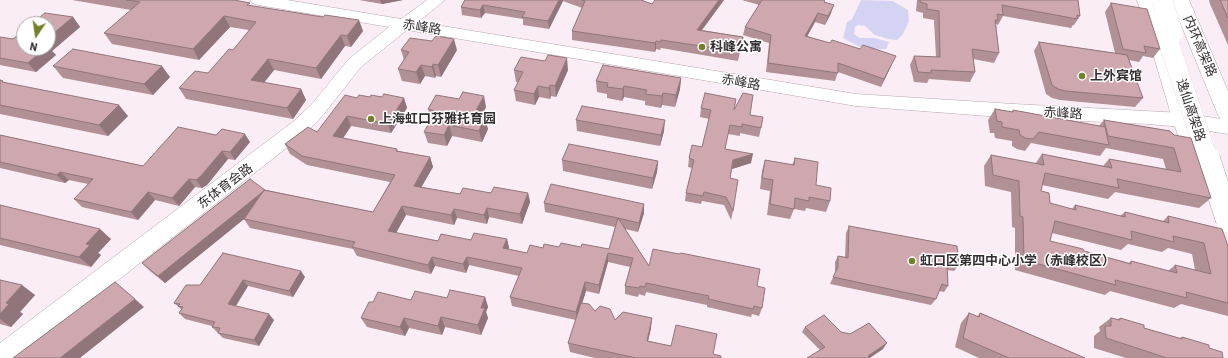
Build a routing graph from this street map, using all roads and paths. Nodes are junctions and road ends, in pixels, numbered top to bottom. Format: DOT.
graph roads {
  1 [pos="258,0"];
  2 [pos="437,0"];
  3 [pos="1146,0"];
  4 [pos="1156,0"];
  5 [pos="1162,0"];
  6 [pos="1180,0"];
  7 [pos="1186,0"];
  8 [pos="404,25"];
  9 [pos="1227,107"];
  10 [pos="1183,120"];
  11 [pos="1228,126"];
  12 [pos="1228,184"];
  13 [pos="1225,228"];
  14 [pos="0,358"];
  1 -- 8 [label="street, 赤峰路"];
  2 -- 8 [label="street, 东体育会路"];
  3 -- 10 [label="main road"];
  4 -- 13 [label="main road, 逸仙高架路, bridge"];
  5 -- 12 [label="main road, 内环高架路, bridge"];
  6 -- 9 [label="main road, 内环高架路"];
  7 -- 9 [label="main road"];
  8 -- 10 [label="street, 赤峰路"];
  8 -- 14 [label="street, 东体育会路"];
  10 -- 11 [label="street, 赤峰路"];
  10 -- 13 [label="main road"];
}
